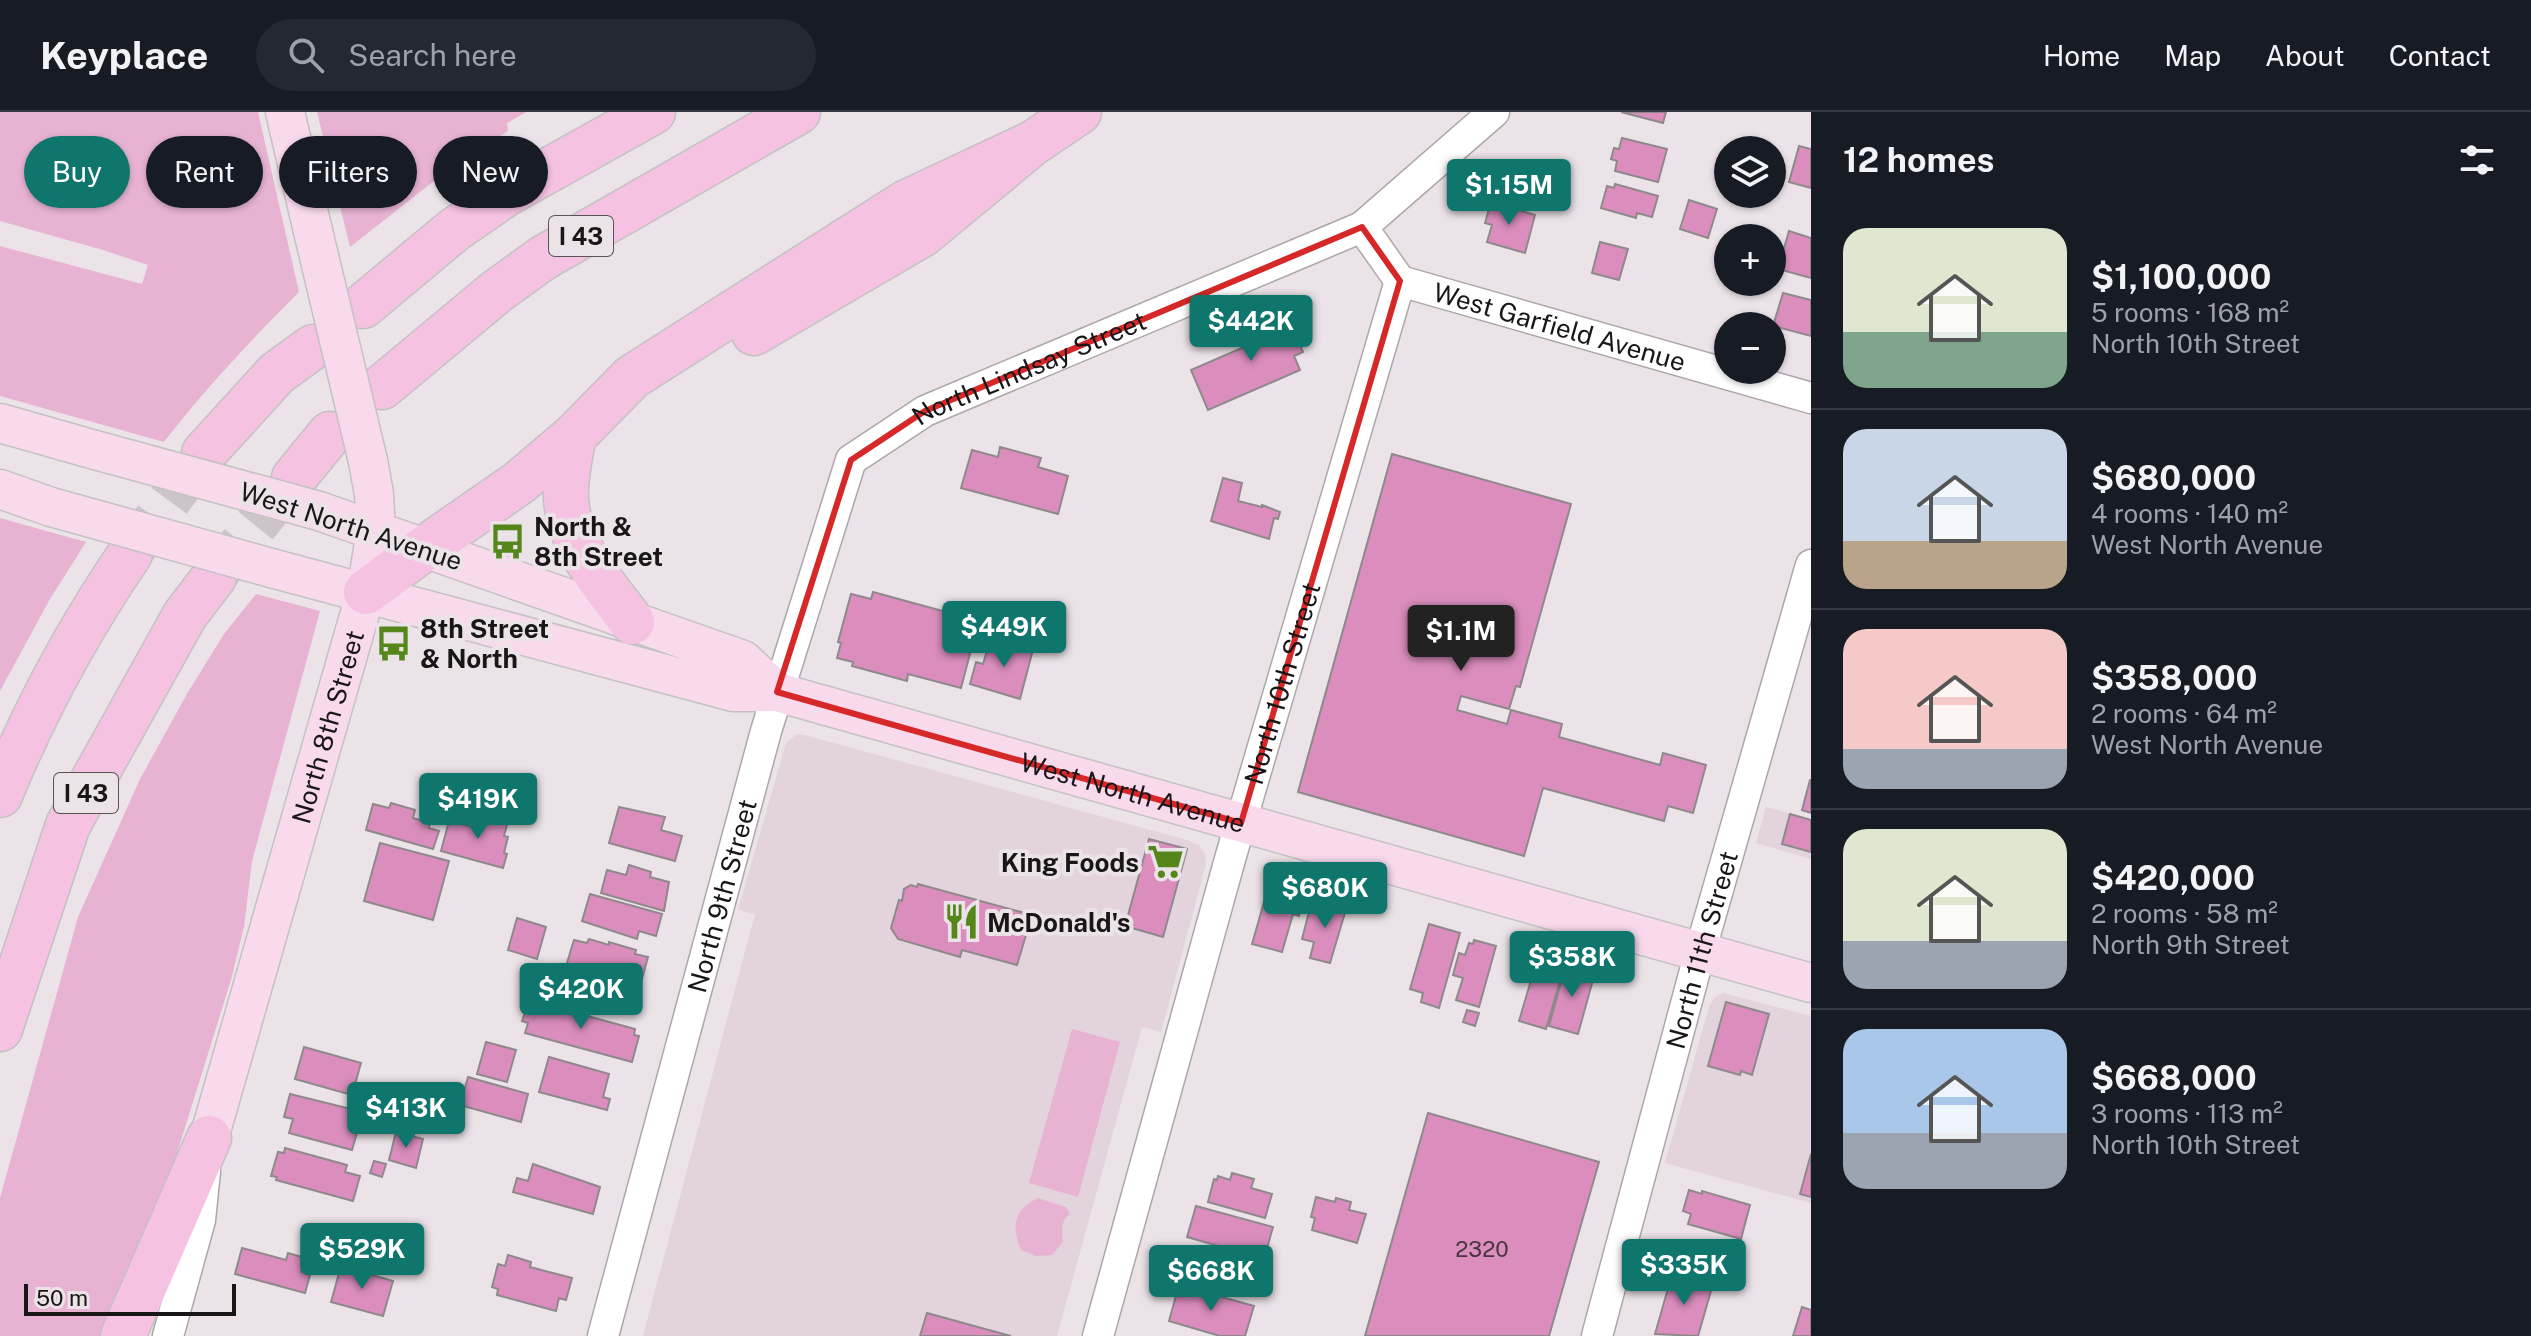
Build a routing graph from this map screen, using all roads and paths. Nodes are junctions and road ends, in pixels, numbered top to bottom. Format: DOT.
graph roads {
  1 [pos="285,112"];
  2 [pos="653,112"];
  3 [pos="798,112"];
  4 [pos="1079,112"];
  5 [pos="1494,112"];
  6 [pos="1362,227"];
  7 [pos="1400,281"];
  8 [pos="363,306"];
  9 [pos="313,347"];
  10 [pos="382,387"];
  11 [pos="1811,398"];
  12 [pos="0,423"];
  13 [pos="582,429"];
  14 [pos="330,434"];
  15 [pos="204,453"];
  16 [pos="851,460"];
  17 [pos="0,489"];
  18 [pos="306,494"];
  19 [pos="376,531"];
  20 [pos="425,548"];
  21 [pos="130,554"];
  22 [pos="1811,565"];
  23 [pos="214,577"];
  24 [pos="366,592"];
  25 [pos="632,622"];
  26 [pos="777,692"];
  27 [pos="0,795"];
  28 [pos="1241,823"];
  29 [pos="1700,952"];
  30 [pos="1811,983"];
  31 [pos="0,1029"];
  32 [pos="209,1138"];
  33 [pos="123,1336"];
  34 [pos="168,1336"];
  35 [pos="603,1336"];
  36 [pos="1098,1336"];
  37 [pos="1597,1336"];
  1 -- 19 [label="main road, North 8th Street, bridge"];
  2 -- 8 [label="highway"];
  3 -- 10 [label="highway, I 43"];
  4 -- 13 [label="highway"];
  5 -- 6 [label="street, North Lindsay Street"];
  6 -- 7 [label="street"];
  6 -- 16 [label="street, North Lindsay Street"];
  7 -- 11 [label="street, West Garfield Avenue"];
  7 -- 28 [label="street, North 10th Street"];
  9 -- 15 [label="highway"];
  12 -- 18 [label="main road, West North Avenue, bridge"];
  13 -- 20 [label="highway"];
  13 -- 25 [label="highway"];
  14 -- 18 [label="highway"];
  16 -- 26 [label="street, North 9th Street"];
  17 -- 24 [label="main road, West North Avenue, bridge"];
  18 -- 19 [label="main road, West North Avenue"];
  19 -- 20 [label="main road, West North Avenue"];
  19 -- 24 [label="main road, North 8th Street"];
  20 -- 24 [label="highway"];
  20 -- 25 [label="main road, West North Avenue"];
  21 -- 27 [label="highway"];
  22 -- 29 [label="street, North 11th Street"];
  23 -- 31 [label="highway, I 43"];
  24 -- 26 [label="main road, West North Avenue"];
  24 -- 32 [label="main road, North 8th Street"];
  25 -- 26 [label="main road, West North Avenue"];
  26 -- 28 [label="main road, West North Avenue"];
  26 -- 35 [label="street, North 9th Street"];
  28 -- 29 [label="main road, West North Avenue"];
  28 -- 36 [label="street, North 10th Street"];
  29 -- 30 [label="main road, West North Avenue"];
  29 -- 37 [label="street, North 11th Street"];
  32 -- 33 [label="highway"];
  32 -- 34 [label="street, North 8th Street"];
}
